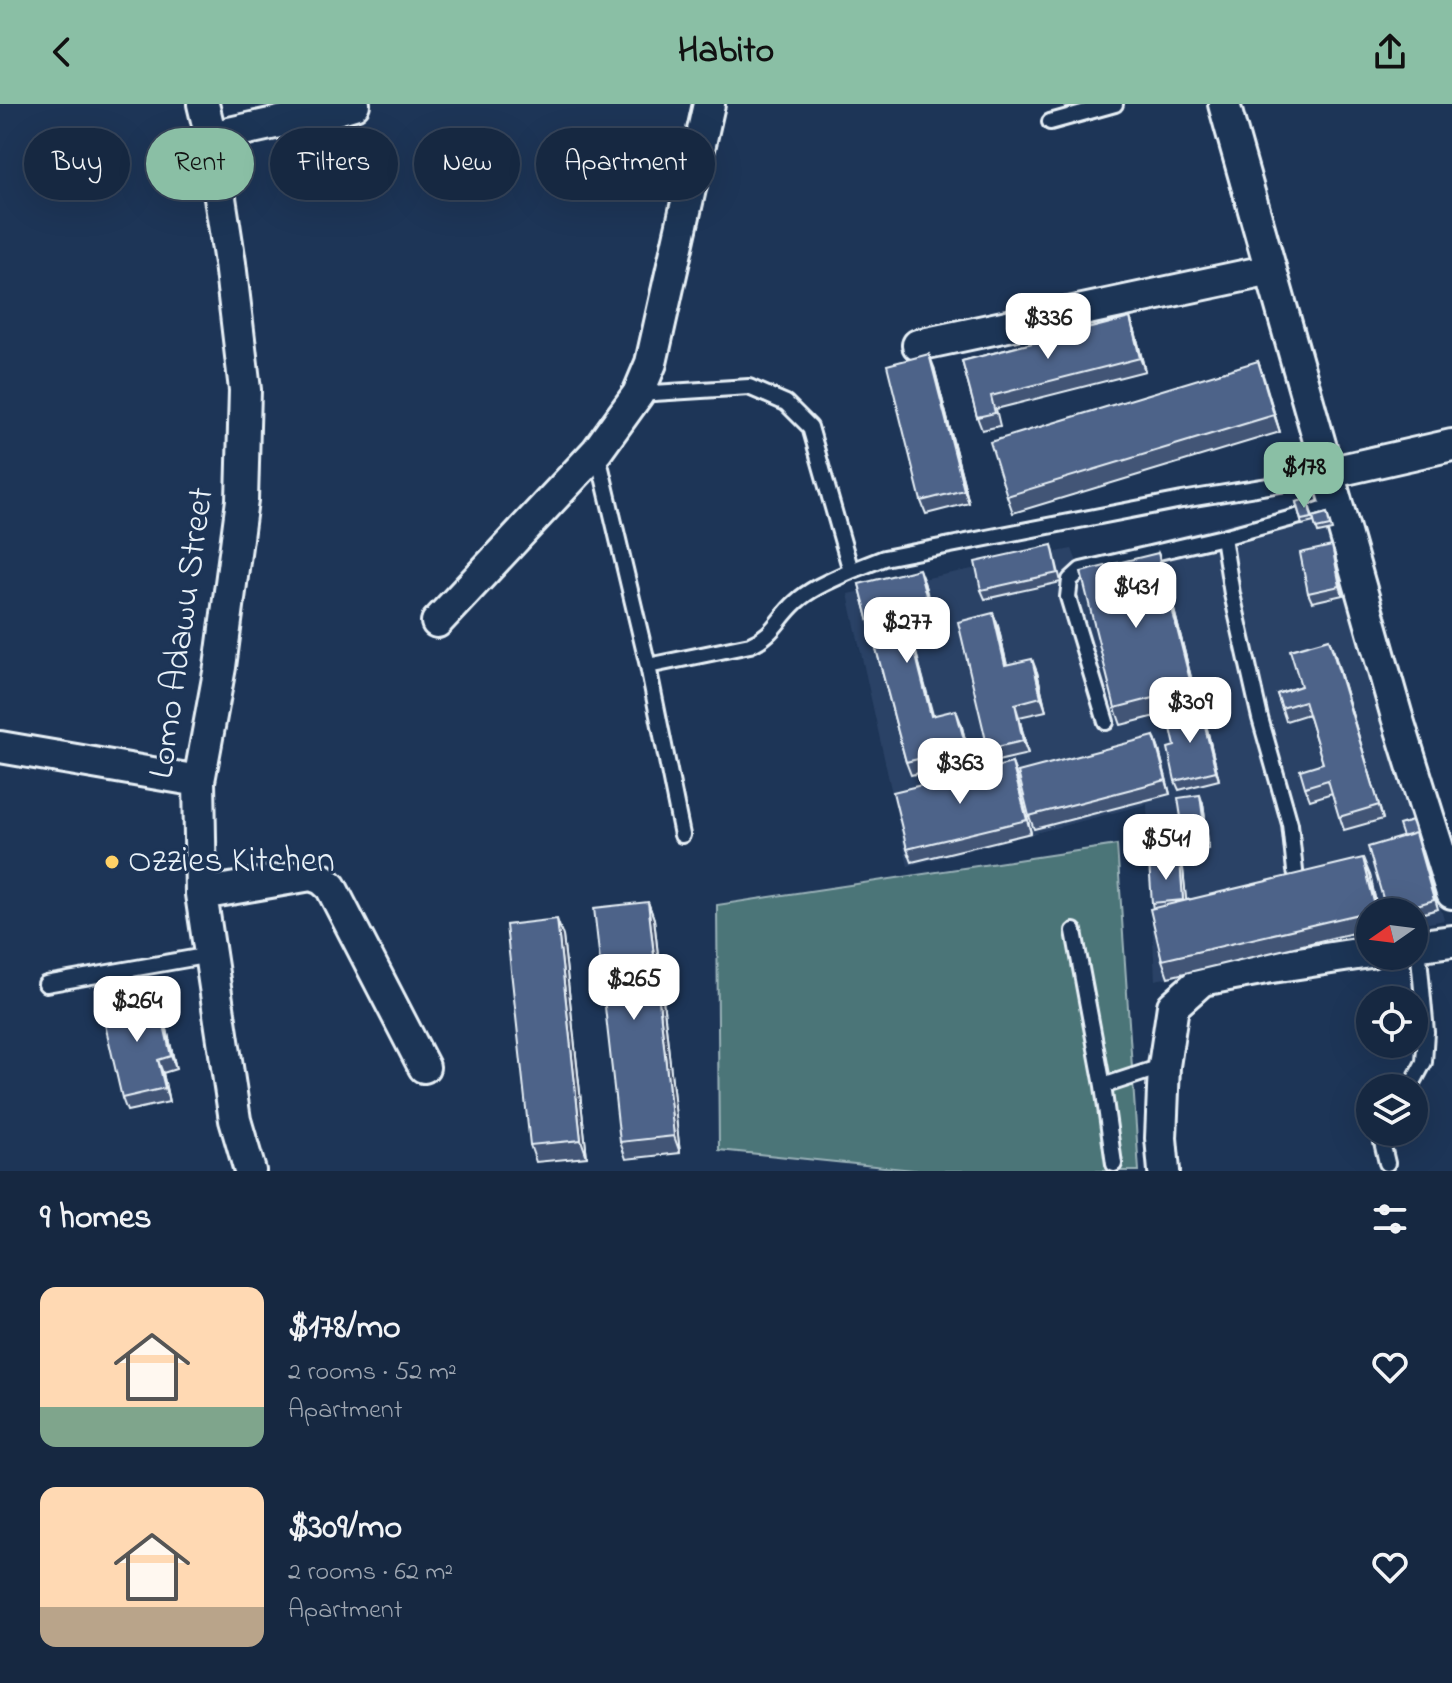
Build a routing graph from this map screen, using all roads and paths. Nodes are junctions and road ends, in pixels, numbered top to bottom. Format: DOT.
graph roads {
  1 [pos="203,104"];
  2 [pos="354,104"];
  3 [pos="709,104"];
  4 [pos="1115,104"];
  5 [pos="1224,104"];
  6 [pos="1050,122"];
  7 [pos="209,128"];
  8 [pos="252,128"];
  9 [pos="220,200"];
  10 [pos="1271,270"];
  11 [pos="918,345"];
  12 [pos="638,394"];
  13 [pos="1452,445"];
  14 [pos="597,451"];
  15 [pos="1328,473"];
  16 [pos="1316,511"];
  17 [pos="1223,537"];
  18 [pos="851,571"];
  19 [pos="437,622"];
  20 [pos="648,666"];
  21 [pos="1106,722"];
  22 [pos="0,747"];
  23 [pos="199,781"];
  24 [pos="682,835"];
  25 [pos="1295,871"];
  26 [pos="1452,893"];
  27 [pos="201,894"];
  28 [pos="1074,931"];
  29 [pos="1452,941"];
  30 [pos="1428,944"];
  31 [pos="1356,954"];
  32 [pos="210,955"];
  33 [pos="1419,970"];
  34 [pos="46,984"];
  35 [pos="1164,1066"];
  36 [pos="424,1067"];
  37 [pos="1418,1074"];
  38 [pos="1103,1086"];
  39 [pos="1383,1146"];
  40 [pos="1387,1163"];
  41 [pos="1114,1164"];
  42 [pos="250,1171"];
  43 [pos="1164,1171"];
  1 -- 7 [label="street, Lomo Adawu Street"];
  2 -- 8 [label="street"];
  3 -- 12 [label="street"];
  4 -- 6 [label="lane"];
  5 -- 10 [label="street"];
  9 -- 23 [label="street, Lomo Adawu Street"];
  10 -- 11 [label="street"];
  10 -- 15 [label="street"];
  12 -- 14 [label="street"];
  12 -- 18 [label="lane"];
  13 -- 15 [label="street"];
  14 -- 19 [label="street"];
  14 -- 20 [label="lane"];
  15 -- 16 [label="street"];
  15 -- 18 [label="lane"];
  16 -- 17 [label="lane"];
  16 -- 26 [label="street"];
  17 -- 21 [label="lane"];
  17 -- 25 [label="lane"];
  18 -- 20 [label="lane"];
  20 -- 24 [label="lane"];
  22 -- 23 [label="street"];
  23 -- 27 [label="street, Lomo Adawu Street"];
  27 -- 32 [label="street, Lomo Adawu Street"];
  27 -- 36 [label="street"];
  28 -- 38 [label="lane"];
  29 -- 30 [label="street"];
  31 -- 35 [label="street"];
  32 -- 34 [label="lane"];
  32 -- 42 [label="street, Lomo Adawu Street"];
  33 -- 37 [label="lane"];
  35 -- 38 [label="lane"];
  35 -- 43 [label="street"];
  38 -- 41 [label="lane"];
  39 -- 40 [label="lane"];
}
